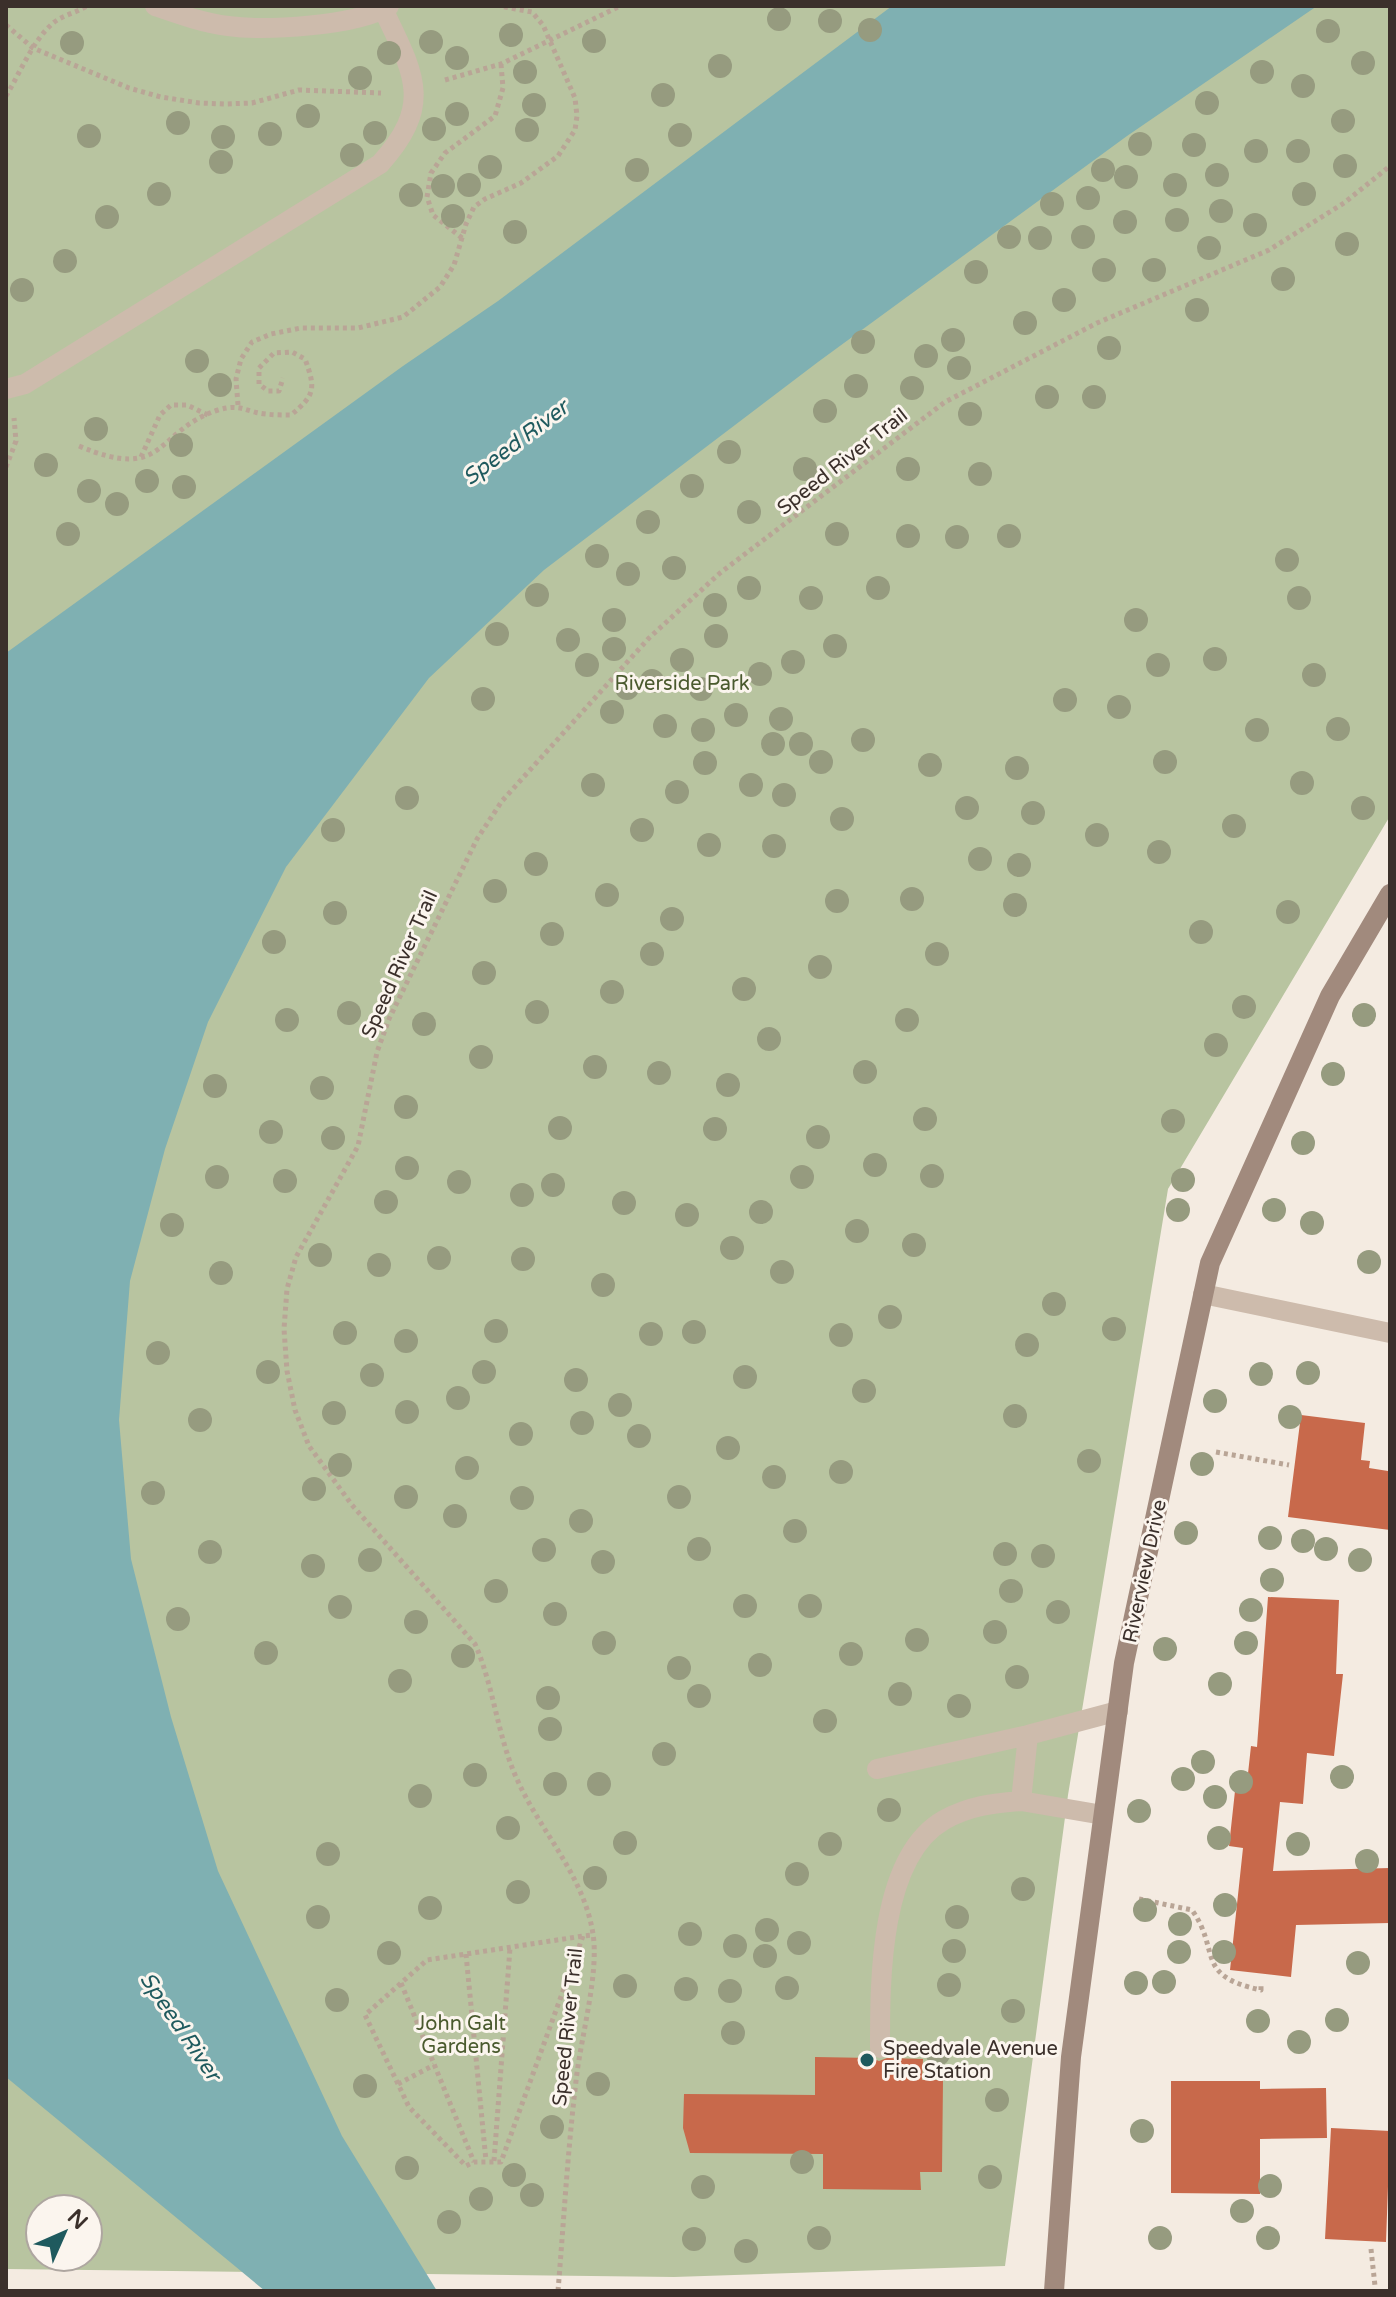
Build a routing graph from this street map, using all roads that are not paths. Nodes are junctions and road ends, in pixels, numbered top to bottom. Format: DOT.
graph roads {
  1 [pos="155,6"];
  2 [pos="386,8"];
  3 [pos="6,389"];
  4 [pos="1390,894"];
  5 [pos="1203,1294"];
  6 [pos="1390,1333"];
  7 [pos="1118,1711"];
  8 [pos="1028,1735"];
  9 [pos="877,1769"];
  10 [pos="1021,1801"];
  11 [pos="1103,1815"];
  12 [pos="880,2048"];
  13 [pos="1054,2291"];
  1 -- 2 [label="street"];
  2 -- 3 [label="street"];
  4 -- 5 [label="street, Riverview Drive"];
  5 -- 6 [label="street"];
  5 -- 7 [label="street, Riverview Drive"];
  7 -- 8 [label="street"];
  7 -- 11 [label="street, Riverview Drive"];
  8 -- 9 [label="street"];
  8 -- 10 [label="street"];
  10 -- 11 [label="street"];
  10 -- 12 [label="street"];
  11 -- 13 [label="street, Riverview Drive"];
}
